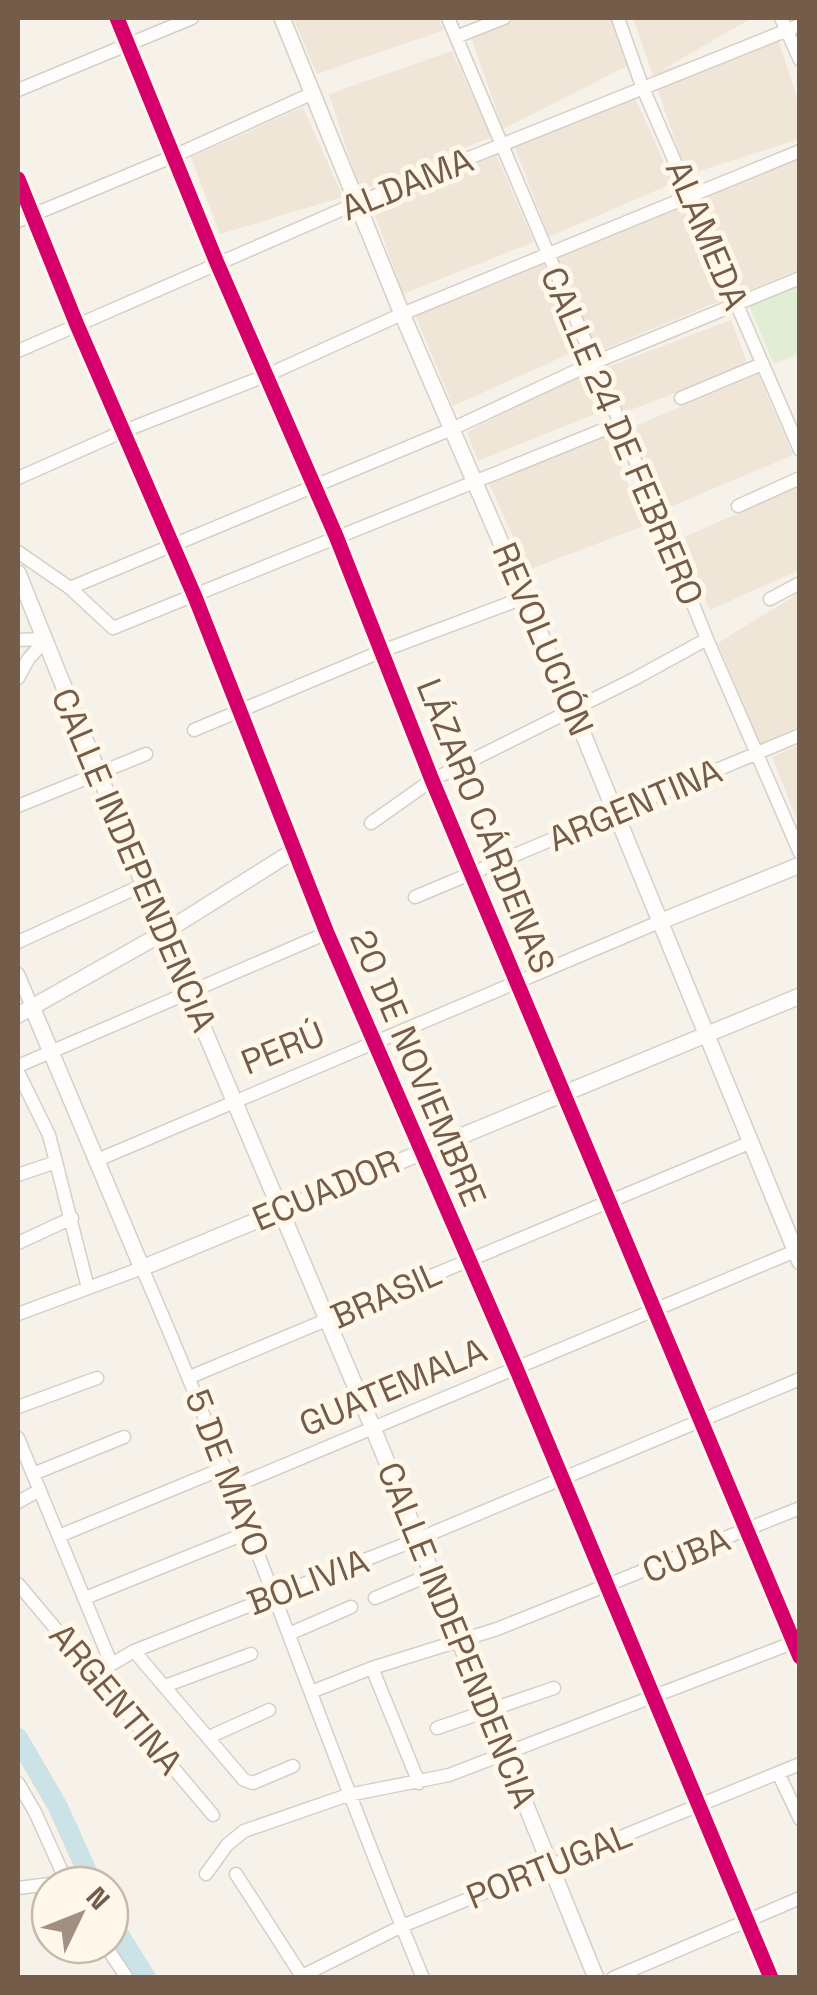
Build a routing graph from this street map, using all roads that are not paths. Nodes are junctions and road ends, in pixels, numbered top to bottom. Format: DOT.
graph roads {
  1 [pos="117,18"];
  2 [pos="192,18"];
  3 [pos="282,18"];
  4 [pos="448,18"];
  5 [pos="504,18"];
  6 [pos="618,18"];
  7 [pos="789,24"];
  8 [pos="456,37"];
  9 [pos="129,45"];
  10 [pos="800,60"];
  11 [pos="642,86"];
  12 [pos="18,90"];
  13 [pos="313,93"];
  14 [pos="502,146"];
  15 [pos="800,151"];
  16 [pos="174,156"];
  17 [pos="18,178"];
  18 [pos="690,194"];
  19 [pos="357,203"];
  20 [pos="25,218"];
  21 [pos="546,254"];
  22 [pos="217,263"];
  23 [pos="800,278"];
  24 [pos="737,304"];
  25 [pos="402,314"];
  26 [pos="77,325"];
  27 [pos="18,351"];
  28 [pos="593,363"];
  29 [pos="762,364"];
  30 [pos="265,376"];
  31 [pos="681,398"];
  32 [pos="620,424"];
  33 [pos="454,428"];
  34 [pos="124,431"];
  35 [pos="800,450"];
  36 [pos="18,478"];
  37 [pos="800,478"];
  38 [pos="475,480"];
  39 [pos="314,486"];
  40 [pos="738,506"];
  41 [pos="336,536"];
  42 [pos="173,545"];
  43 [pos="18,552"];
  44 [pos="18,573"];
  45 [pos="800,583"];
  46 [pos="70,588"];
  47 [pos="22,594"];
  48 [pos="195,596"];
  49 [pos="526,597"];
  50 [pos="770,598"];
  51 [pos="706,639"];
  52 [pos="18,640"];
  53 [pos="44,640"];
  54 [pos="382,651"];
  55 [pos="18,678"];
  56 [pos="572,708"];
  57 [pos="241,711"];
  58 [pos="194,730"];
  59 [pos="800,735"];
  60 [pos="758,752"];
  61 [pos="146,754"];
  62 [pos="99,773"];
  63 [pos="432,780"];
  64 [pos="18,806"];
  65 [pos="615,814"];
  66 [pos="371,823"];
  67 [pos="295,850"];
  68 [pos="800,853"];
  69 [pos="800,866"];
  70 [pos="472,874"];
  71 [pos="145,884"];
  72 [pos="415,898"];
  73 [pos="660,922"];
  74 [pos="163,932"];
  75 [pos="328,933"];
  76 [pos="18,942"];
  77 [pos="18,974"];
  78 [pos="517,982"];
  79 [pos="188,992"];
  80 [pos="800,996"];
  81 [pos="25,1011"];
  82 [pos="706,1035"];
  83 [pos="374,1042"];
  84 [pos="52,1052"];
  85 [pos="18,1069"];
  86 [pos="563,1093"];
  87 [pos="236,1099"];
  88 [pos="748,1143"];
  89 [pos="420,1151"];
  90 [pos="96,1161"];
  91 [pos="56,1162"];
  92 [pos="18,1175"];
  93 [pos="610,1201"];
  94 [pos="280,1209"];
  95 [pos="72,1218"];
  96 [pos="18,1243"];
  97 [pos="798,1254"];
  98 [pos="468,1259"];
  99 [pos="142,1268"];
  100 [pos="88,1288"];
  101 [pos="655,1309"];
  102 [pos="18,1314"];
  103 [pos="328,1320"];
  104 [pos="516,1368"];
  105 [pos="190,1377"];
  106 [pos="97,1378"];
  107 [pos="800,1379"];
  108 [pos="18,1407"];
  109 [pos="700,1420"];
  110 [pos="373,1428"];
  111 [pos="124,1437"];
  112 [pos="18,1438"];
  113 [pos="224,1468"];
  114 [pos="33,1474"];
  115 [pos="562,1479"];
  116 [pos="232,1487"];
  117 [pos="40,1490"];
  118 [pos="18,1502"];
  119 [pos="800,1508"];
  120 [pos="746,1530"];
  121 [pos="249,1532"];
  122 [pos="59,1536"];
  123 [pos="418,1540"];
  124 [pos="432,1574"];
  125 [pos="18,1584"];
  126 [pos="605,1588"];
  127 [pos="274,1595"];
  128 [pos="85,1598"];
  129 [pos="375,1598"];
  130 [pos="351,1607"];
  131 [pos="289,1634"];
  132 [pos="458,1640"];
  133 [pos="796,1641"];
  134 [pos="134,1650"];
  135 [pos="250,1654"];
  136 [pos="800,1657"];
  137 [pos="111,1663"];
  138 [pos="372,1668"];
  139 [pos="95,1674"];
  140 [pos="165,1686"];
  141 [pos="554,1688"];
  142 [pos="311,1692"];
  143 [pos="652,1696"];
  144 [pos="269,1710"];
  145 [pos="488,1710"];
  146 [pos="438,1728"];
  147 [pos="208,1738"];
  148 [pos="506,1753"];
  149 [pos="800,1764"];
  150 [pos="293,1766"];
  151 [pos="778,1773"];
  152 [pos="419,1783"];
  153 [pos="18,1785"];
  154 [pos="348,1795"];
  155 [pos="699,1806"];
  156 [pos="213,1816"];
  157 [pos="800,1819"];
  158 [pos="550,1864"];
  159 [pos="59,1865"];
  160 [pos="206,1874"];
  161 [pos="236,1874"];
  162 [pos="800,1898"];
  163 [pos="746,1920"];
  164 [pos="402,1926"];
  165 [pos="302,1977"];
  166 [pos="424,1978"];
  167 [pos="596,1978"];
  168 [pos="612,1978"];
  169 [pos="771,1978"];
  1 -- 9 [label="street, LÁZARO CÁRDENAS"];
  2 -- 9 [label="street"];
  3 -- 13 [label="street, REVOLUCIÓN"];
  4 -- 8 [label="street, CALLE 24 DE FEBRERO"];
  5 -- 8 [label="street"];
  6 -- 11 [label="street, ALAMEDA"];
  7 -- 10 [label="street"];
  7 -- 11 [label="street, ALDAMA"];
  8 -- 14 [label="street, CALLE 24 DE FEBRERO"];
  9 -- 12 [label="street"];
  9 -- 16 [label="street, LÁZARO CÁRDENAS"];
  11 -- 14 [label="street, ALDAMA"];
  11 -- 18 [label="street, ALAMEDA"];
  13 -- 16 [label="street"];
  13 -- 19 [label="street, REVOLUCIÓN"];
  14 -- 19 [label="street, ALDAMA"];
  14 -- 21 [label="street, CALLE 24 DE FEBRERO"];
  15 -- 18 [label="street"];
  16 -- 20 [label="street"];
  16 -- 22 [label="street, LÁZARO CÁRDENAS"];
  17 -- 20 [label="street, 20 DE NOVIEMBRE"];
  18 -- 21 [label="street"];
  18 -- 24 [label="street, ALAMEDA"];
  19 -- 22 [label="street, ALDAMA"];
  19 -- 25 [label="street, REVOLUCIÓN"];
  20 -- 26 [label="street, 20 DE NOVIEMBRE"];
  21 -- 25 [label="street"];
  21 -- 28 [label="street, CALLE 24 DE FEBRERO"];
  22 -- 26 [label="street, ALDAMA"];
  22 -- 30 [label="street, LÁZARO CÁRDENAS"];
  23 -- 24 [label="street"];
  24 -- 28 [label="street"];
  24 -- 29 [label="street, ALAMEDA"];
  25 -- 30 [label="street"];
  25 -- 33 [label="street, REVOLUCIÓN"];
  26 -- 27 [label="street, ALDAMA"];
  26 -- 34 [label="street, 20 DE NOVIEMBRE"];
  28 -- 32 [label="street, CALLE 24 DE FEBRERO"];
  28 -- 33 [label="street"];
  29 -- 31 [label="street"];
  29 -- 35 [label="street, ALAMEDA"];
  30 -- 34 [label="street"];
  30 -- 39 [label="street, LÁZARO CÁRDENAS"];
  32 -- 38 [label="street"];
  32 -- 51 [label="street, CALLE 24 DE FEBRERO"];
  33 -- 38 [label="street, REVOLUCIÓN"];
  33 -- 39 [label="street"];
  34 -- 36 [label="street"];
  34 -- 42 [label="street, 20 DE NOVIEMBRE"];
  37 -- 40 [label="street"];
  38 -- 41 [label="street"];
  38 -- 49 [label="street, REVOLUCIÓN"];
  39 -- 41 [label="street, LÁZARO CÁRDENAS"];
  39 -- 42 [label="street"];
  41 -- 48 [label="street"];
  41 -- 54 [label="street, LÁZARO CÁRDENAS"];
  42 -- 46 [label="street"];
  42 -- 48 [label="street, 20 DE NOVIEMBRE"];
  43 -- 46 [label="street"];
  44 -- 47 [label="street, CALLE INDEPENDENCIA"];
  45 -- 50 [label="street"];
  46 -- 48 [label="street"];
  47 -- 53 [label="street, CALLE INDEPENDENCIA"];
  48 -- 57 [label="street, 20 DE NOVIEMBRE"];
  49 -- 54 [label="street"];
  49 -- 56 [label="street, REVOLUCIÓN"];
  51 -- 56 [label="street"];
  51 -- 60 [label="street, CALLE 24 DE FEBRERO"];
  52 -- 53 [label="street"];
  53 -- 55 [label="street"];
  53 -- 62 [label="street, CALLE INDEPENDENCIA"];
  54 -- 57 [label="street"];
  54 -- 63 [label="street, LÁZARO CÁRDENAS"];
  56 -- 63 [label="street"];
  56 -- 65 [label="street, REVOLUCIÓN"];
  57 -- 58 [label="street"];
  57 -- 67 [label="street, 20 DE NOVIEMBRE"];
  59 -- 60 [label="street, ARGENTINA"];
  60 -- 65 [label="street, ARGENTINA"];
  60 -- 68 [label="street, CALLE 24 DE FEBRERO"];
  61 -- 62 [label="street"];
  62 -- 64 [label="street"];
  62 -- 71 [label="street, CALLE INDEPENDENCIA"];
  63 -- 66 [label="street"];
  63 -- 70 [label="street, LÁZARO CÁRDENAS"];
  65 -- 70 [label="street, ARGENTINA"];
  65 -- 73 [label="street, REVOLUCIÓN"];
  67 -- 74 [label="street"];
  67 -- 75 [label="street, 20 DE NOVIEMBRE"];
  69 -- 73 [label="street, PERÚ"];
  70 -- 72 [label="street, ARGENTINA"];
  70 -- 78 [label="street, LÁZARO CÁRDENAS"];
  71 -- 74 [label="street, CALLE INDEPENDENCIA"];
  71 -- 76 [label="street"];
  73 -- 78 [label="street, PERÚ"];
  73 -- 82 [label="street, REVOLUCIÓN"];
  74 -- 79 [label="street, CALLE INDEPENDENCIA"];
  74 -- 81 [label="street"];
  75 -- 79 [label="street"];
  75 -- 83 [label="street, 20 DE NOVIEMBRE"];
  77 -- 81 [label="street, 5 DE MAYO"];
  78 -- 83 [label="street, PERÚ"];
  78 -- 86 [label="street, LÁZARO CÁRDENAS"];
  79 -- 84 [label="street"];
  79 -- 87 [label="street, CALLE INDEPENDENCIA"];
  80 -- 82 [label="street, ECUADOR"];
  81 -- 84 [label="street, 5 DE MAYO"];
  82 -- 86 [label="street, ECUADOR"];
  82 -- 88 [label="street, REVOLUCIÓN"];
  83 -- 87 [label="street, PERÚ"];
  83 -- 89 [label="street, 20 DE NOVIEMBRE"];
  84 -- 85 [label="street"];
  84 -- 90 [label="street, 5 DE MAYO"];
  85 -- 91 [label="street"];
  86 -- 89 [label="street, ECUADOR"];
  86 -- 93 [label="street, LÁZARO CÁRDENAS"];
  87 -- 90 [label="street, PERÚ"];
  87 -- 94 [label="street, CALLE INDEPENDENCIA"];
  88 -- 93 [label="street, BRASIL"];
  88 -- 97 [label="street, REVOLUCIÓN"];
  89 -- 94 [label="street, ECUADOR"];
  89 -- 98 [label="street, 20 DE NOVIEMBRE"];
  90 -- 99 [label="street, 5 DE MAYO"];
  91 -- 92 [label="street"];
  91 -- 95 [label="street"];
  93 -- 98 [label="street, BRASIL"];
  93 -- 101 [label="street, LÁZARO CÁRDENAS"];
  94 -- 99 [label="street, ECUADOR"];
  94 -- 103 [label="street, CALLE INDEPENDENCIA"];
  95 -- 96 [label="street"];
  95 -- 100 [label="street"];
  97 -- 101 [label="street, GUATEMALA"];
  98 -- 103 [label="street, BRASIL"];
  98 -- 104 [label="street, 20 DE NOVIEMBRE"];
  99 -- 100 [label="street, ECUADOR"];
  99 -- 105 [label="street, 5 DE MAYO"];
  100 -- 102 [label="street, ECUADOR"];
  101 -- 104 [label="street, GUATEMALA"];
  101 -- 109 [label="street, LÁZARO CÁRDENAS"];
  103 -- 105 [label="street, BRASIL"];
  103 -- 110 [label="street, CALLE INDEPENDENCIA"];
  104 -- 110 [label="street, GUATEMALA"];
  104 -- 115 [label="street, 20 DE NOVIEMBRE"];
  105 -- 113 [label="street, 5 DE MAYO"];
  106 -- 108 [label="street"];
  107 -- 109 [label="street, BOLIVIA"];
  109 -- 115 [label="street, BOLIVIA"];
  109 -- 120 [label="street, LÁZARO CÁRDENAS"];
  110 -- 116 [label="street, GUATEMALA"];
  110 -- 123 [label="street, CALLE INDEPENDENCIA"];
  111 -- 114 [label="street"];
  112 -- 114 [label="street"];
  113 -- 116 [label="street, 5 DE MAYO"];
  113 -- 122 [label="street"];
  114 -- 117 [label="street"];
  115 -- 123 [label="street, BOLIVIA"];
  115 -- 126 [label="street, 20 DE NOVIEMBRE"];
  116 -- 121 [label="street, 5 DE MAYO"];
  117 -- 118 [label="street"];
  117 -- 122 [label="street"];
  119 -- 120 [label="street, CUBA"];
  120 -- 126 [label="street, CUBA"];
  120 -- 133 [label="street, LÁZARO CÁRDENAS"];
  121 -- 127 [label="street, 5 DE MAYO"];
  121 -- 128 [label="street"];
  122 -- 128 [label="street"];
  123 -- 124 [label="street, CALLE INDEPENDENCIA"];
  123 -- 127 [label="street, BOLIVIA"];
  124 -- 129 [label="street"];
  124 -- 132 [label="street, CALLE INDEPENDENCIA"];
  125 -- 139 [label="street, ARGENTINA"];
  126 -- 132 [label="street, CUBA"];
  126 -- 143 [label="street, 20 DE NOVIEMBRE"];
  127 -- 131 [label="street, 5 DE MAYO"];
  127 -- 134 [label="street, BOLIVIA"];
  128 -- 137 [label="street"];
  130 -- 131 [label="street"];
  131 -- 142 [label="street, 5 DE MAYO"];
  132 -- 138 [label="street, CUBA"];
  132 -- 145 [label="street, CALLE INDEPENDENCIA"];
  133 -- 136 [label="street, LÁZARO CÁRDENAS"];
  133 -- 143 [label="street"];
  134 -- 137 [label="street, BOLIVIA"];
  134 -- 140 [label="street"];
  135 -- 140 [label="street"];
  137 -- 139 [label="street, BOLIVIA"];
  138 -- 142 [label="street, CUBA"];
  138 -- 152 [label="street"];
  139 -- 156 [label="street, ARGENTINA"];
  140 -- 147 [label="street"];
  141 -- 145 [label="street"];
  142 -- 154 [label="street, 5 DE MAYO"];
  143 -- 148 [label="street"];
  143 -- 155 [label="street, 20 DE NOVIEMBRE"];
  144 -- 147 [label="street"];
  145 -- 146 [label="street"];
  145 -- 148 [label="street, CALLE INDEPENDENCIA"];
  147 -- 150 [label="street"];
  148 -- 152 [label="street"];
  148 -- 158 [label="street, CALLE INDEPENDENCIA"];
  149 -- 151 [label="street, PORTUGAL"];
  151 -- 155 [label="street, PORTUGAL"];
  151 -- 157 [label="street"];
  152 -- 154 [label="street"];
  153 -- 159 [label="street"];
  154 -- 160 [label="street"];
  154 -- 164 [label="street, 5 DE MAYO"];
  155 -- 158 [label="street, PORTUGAL"];
  155 -- 163 [label="street, 20 DE NOVIEMBRE"];
  158 -- 164 [label="street, PORTUGAL"];
  158 -- 167 [label="street, CALLE INDEPENDENCIA"];
  161 -- 165 [label="street"];
  162 -- 163 [label="street"];
  163 -- 168 [label="street"];
  163 -- 169 [label="street, 20 DE NOVIEMBRE"];
  164 -- 165 [label="street, PORTUGAL"];
  164 -- 166 [label="street, 5 DE MAYO"];
}
